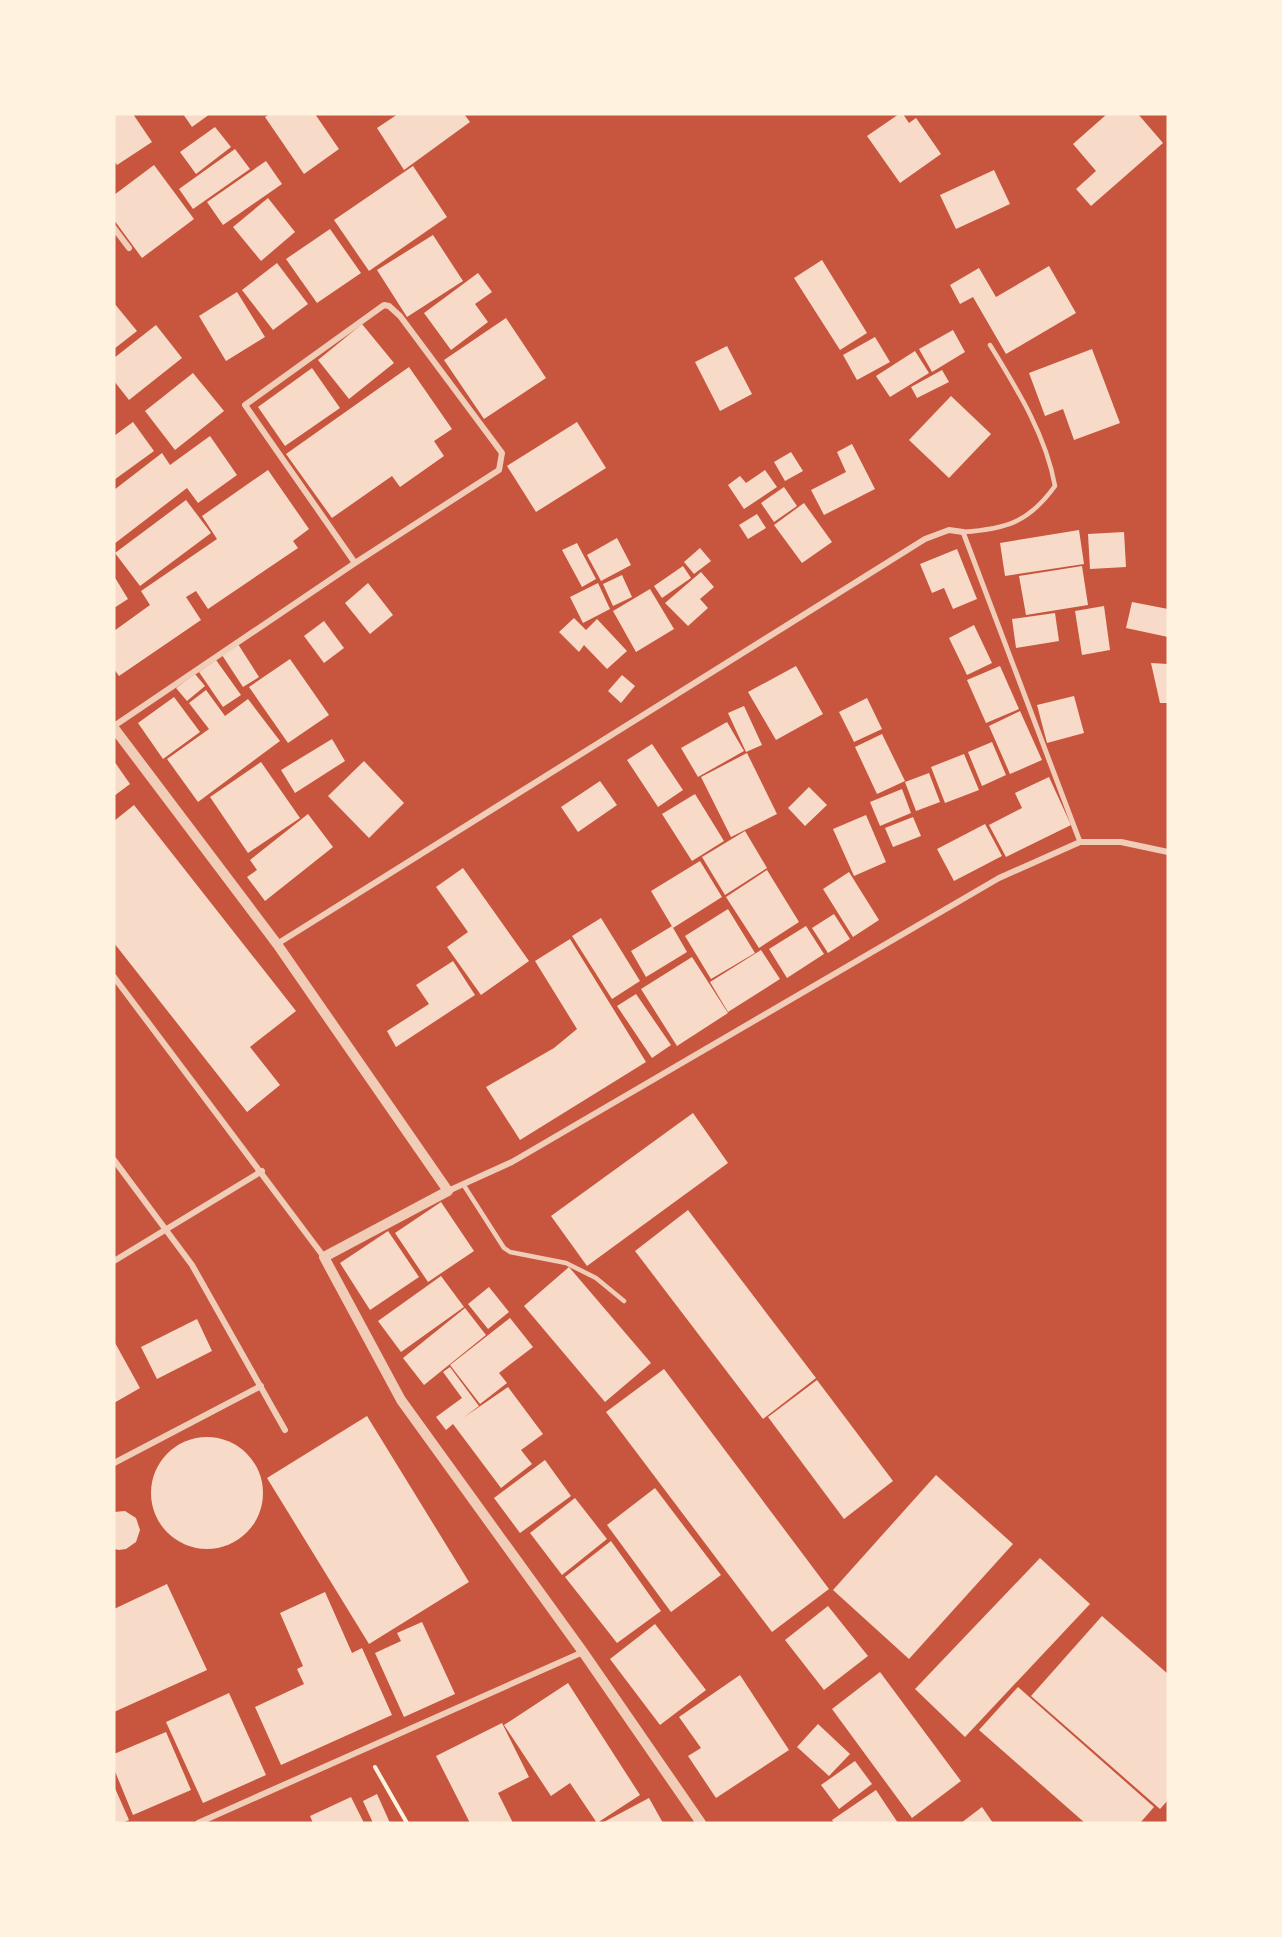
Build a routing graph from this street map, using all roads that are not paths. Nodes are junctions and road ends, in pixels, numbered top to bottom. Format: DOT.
graph roads {
  1 [pos="114,228"];
  2 [pos="129,248"];
  3 [pos="990,345"];
  4 [pos="963,532"];
  5 [pos="355,563"];
  6 [pos="114,727"];
  7 [pos="1080,843"];
  8 [pos="1168,852"];
  9 [pos="277,944"];
  10 [pos="114,977"];
  11 [pos="114,1160"];
  12 [pos="262,1171"];
  13 [pos="463,1184"];
  14 [pos="448,1191"];
  15 [pos="167,1231"];
  16 [pos="324,1257"];
  17 [pos="114,1261"];
  18 [pos="624,1301"];
  19 [pos="261,1386"];
  20 [pos="285,1430"];
  21 [pos="114,1463"];
  22 [pos="583,1652"];
  23 [pos="198,1823"];
  24 [pos="701,1823"];
  1 -- 2 [label="street"];
  3 -- 4 [label="lane"];
  4 -- 7 [label="street"];
  4 -- 9 [label="street"];
  5 -- 5 [label="street"];
  5 -- 6 [label="street"];
  6 -- 9 [label="street"];
  7 -- 8 [label="street"];
  7 -- 13 [label="street"];
  9 -- 14 [label="street"];
  10 -- 12 [label="street"];
  11 -- 15 [label="street"];
  12 -- 15 [label="street"];
  12 -- 16 [label="street"];
  13 -- 14 [label="street"];
  13 -- 18 [label="lane"];
  14 -- 16 [label="street"];
  15 -- 17 [label="street"];
  15 -- 19 [label="street"];
  16 -- 22 [label="street"];
  19 -- 20 [label="street"];
  19 -- 21 [label="street"];
  22 -- 23 [label="street"];
  22 -- 24 [label="street"];
}
